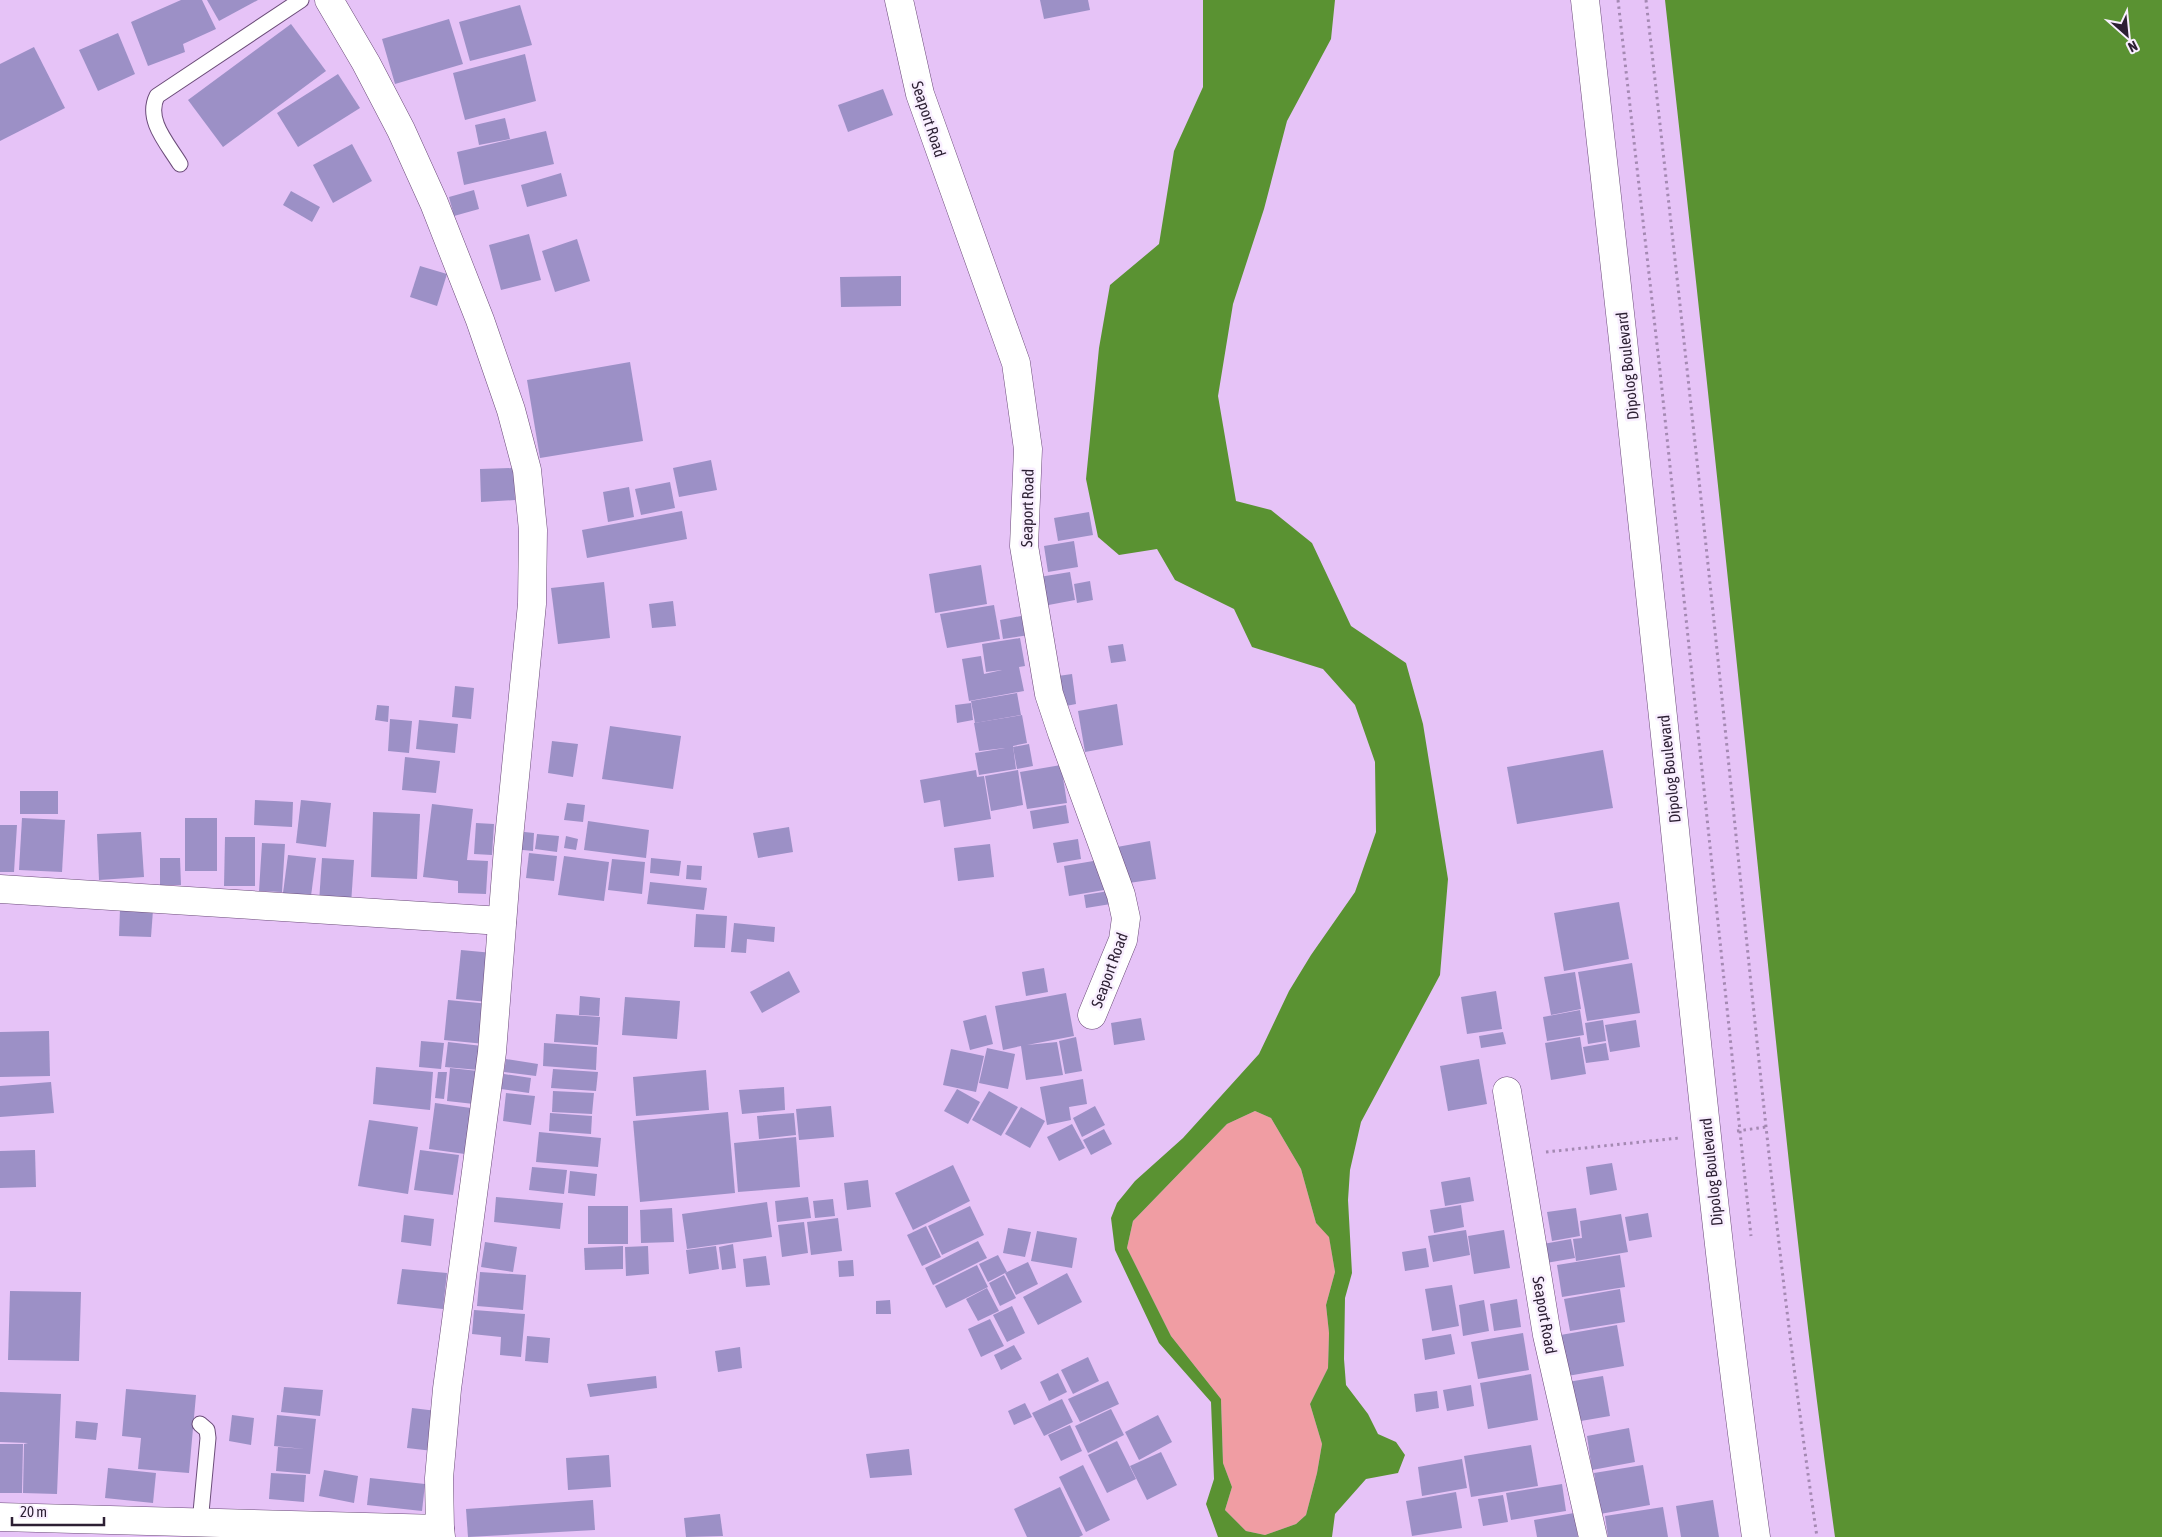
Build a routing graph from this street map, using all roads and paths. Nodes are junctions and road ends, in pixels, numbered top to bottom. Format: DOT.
graph roads {
  1 [pos="301,0"];
  2 [pos="329,0"];
  3 [pos="899,0"];
  4 [pos="1586,0"];
  5 [pos="1618,0"];
  6 [pos="1646,0"];
  7 [pos="180,164"];
  8 [pos="0,889"];
  9 [pos="502,921"];
  10 [pos="1092,1015"];
  11 [pos="1507,1091"];
  12 [pos="1707,1135"];
  13 [pos="1518,1156"];
  14 [pos="1751,1237"];
  15 [pos="200,1424"];
  16 [pos="0,1516"];
  17 [pos="200,1523"];
  18 [pos="408,1533"];
  19 [pos="440,1533"];
  20 [pos="1592,1537"];
  21 [pos="1756,1537"];
  22 [pos="1817,1537"];
  1 -- 7 [label="lane"];
  2 -- 9 [label="street"];
  3 -- 10 [label="street, Seaport Road"];
  4 -- 12 [label="street, Dipolog Boulevard"];
  5 -- 14 [label="path"];
  6 -- 22 [label="path"];
  8 -- 9 [label="street"];
  9 -- 19 [label="street"];
  11 -- 13 [label="street, Seaport Road"];
  12 -- 13 [label="path"];
  12 -- 21 [label="street, Dipolog Boulevard"];
  13 -- 20 [label="street, Seaport Road"];
  15 -- 17 [label="lane"];
  16 -- 17 [label="street"];
  17 -- 18 [label="street"];
  18 -- 19 [label="street"];
}
